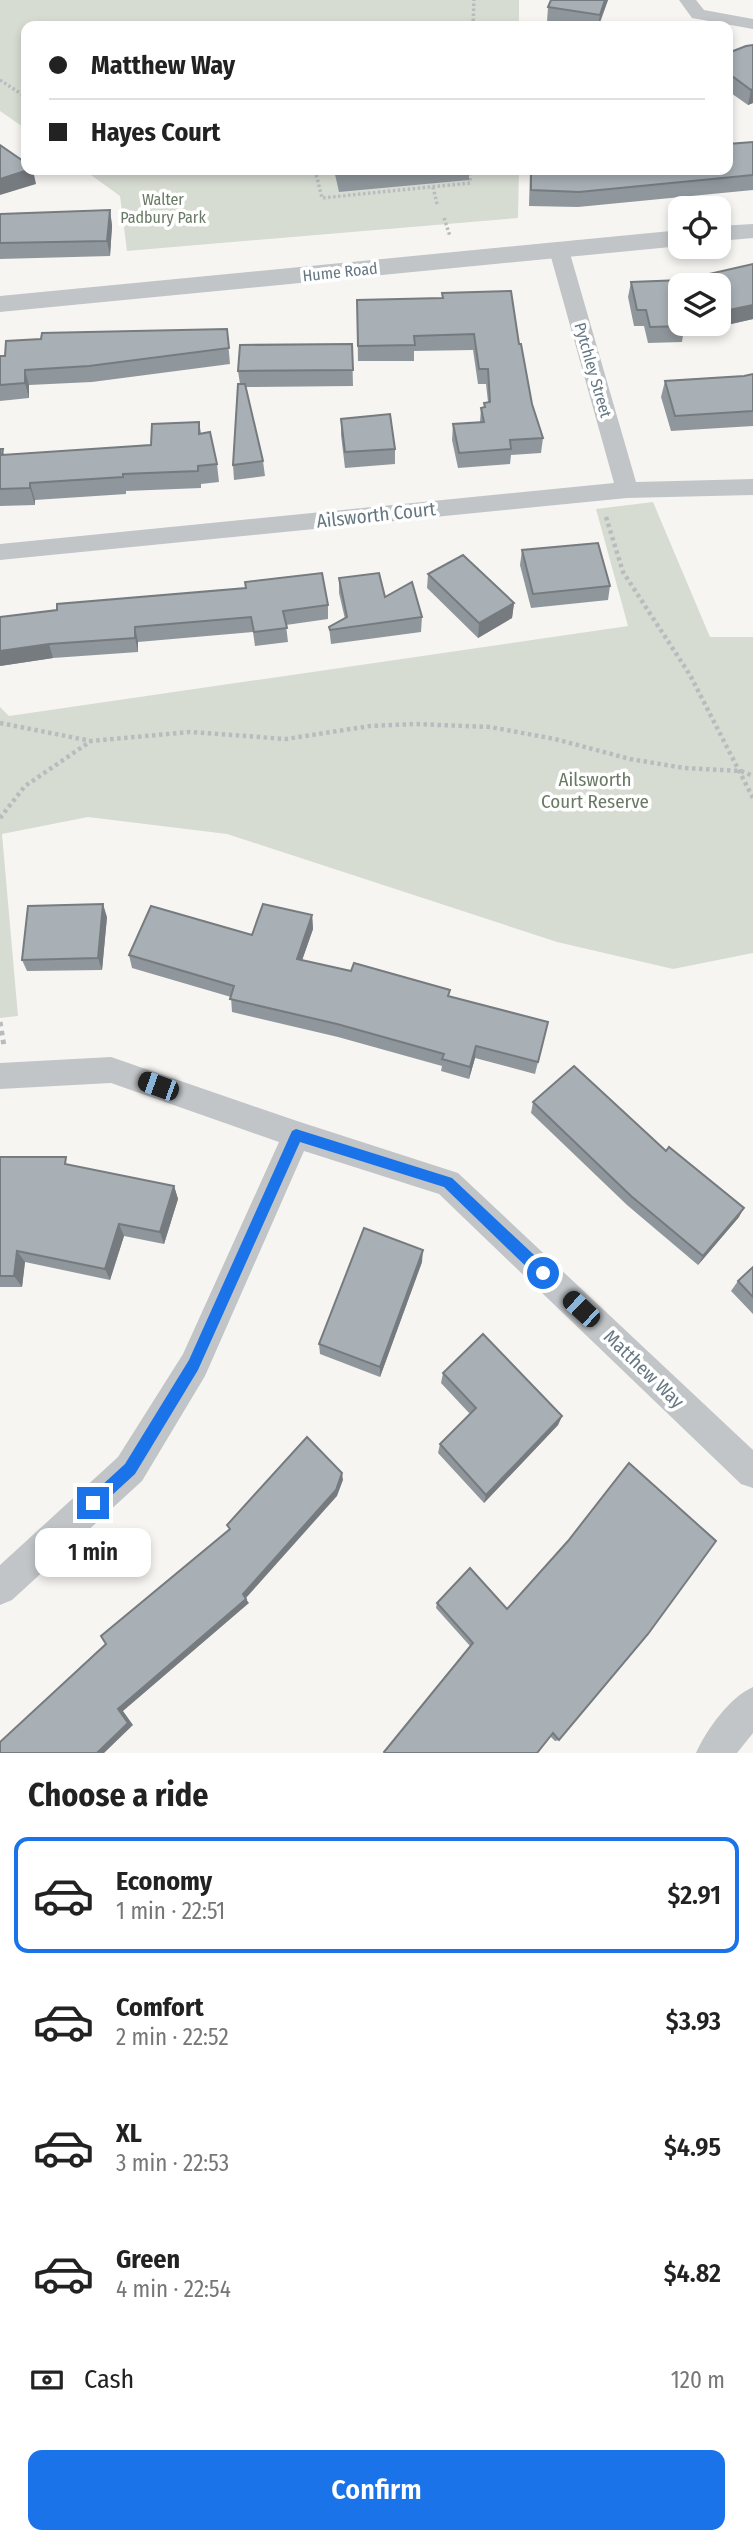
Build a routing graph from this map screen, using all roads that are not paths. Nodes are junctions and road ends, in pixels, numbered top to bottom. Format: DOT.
graph roads {
  1 [pos="687,0"];
  2 [pos="698,14"];
  3 [pos="690,21"];
  4 [pos="753,24"];
  5 [pos="753,231"];
  6 [pos="731,233"];
  7 [pos="668,239"];
  8 [pos="559,250"];
  9 [pos="0,304"];
  10 [pos="753,486"];
  11 [pos="626,490"];
  12 [pos="0,552"];
  13 [pos="0,1076"];
  14 [pos="296,1135"];
  15 [pos="753,1472"];
  16 [pos="0,1588"];
  17 [pos="753,1705"];
  18 [pos="714,1753"];
  1 -- 2 [label="street"];
  2 -- 3 [label="street"];
  2 -- 4 [label="street"];
  5 -- 6 [label="street"];
  7 -- 8 [label="street, Hume Road"];
  8 -- 9 [label="street, Hume Road"];
  8 -- 11 [label="street, Pytchley Street"];
  10 -- 11 [label="street, Ailsworth Court"];
  11 -- 12 [label="street, Ailsworth Court"];
  13 -- 14 [label="street, Matthew Way"];
  14 -- 15 [label="street, Matthew Way"];
  14 -- 16 [label="street"];
  17 -- 18 [label="street"];
}
